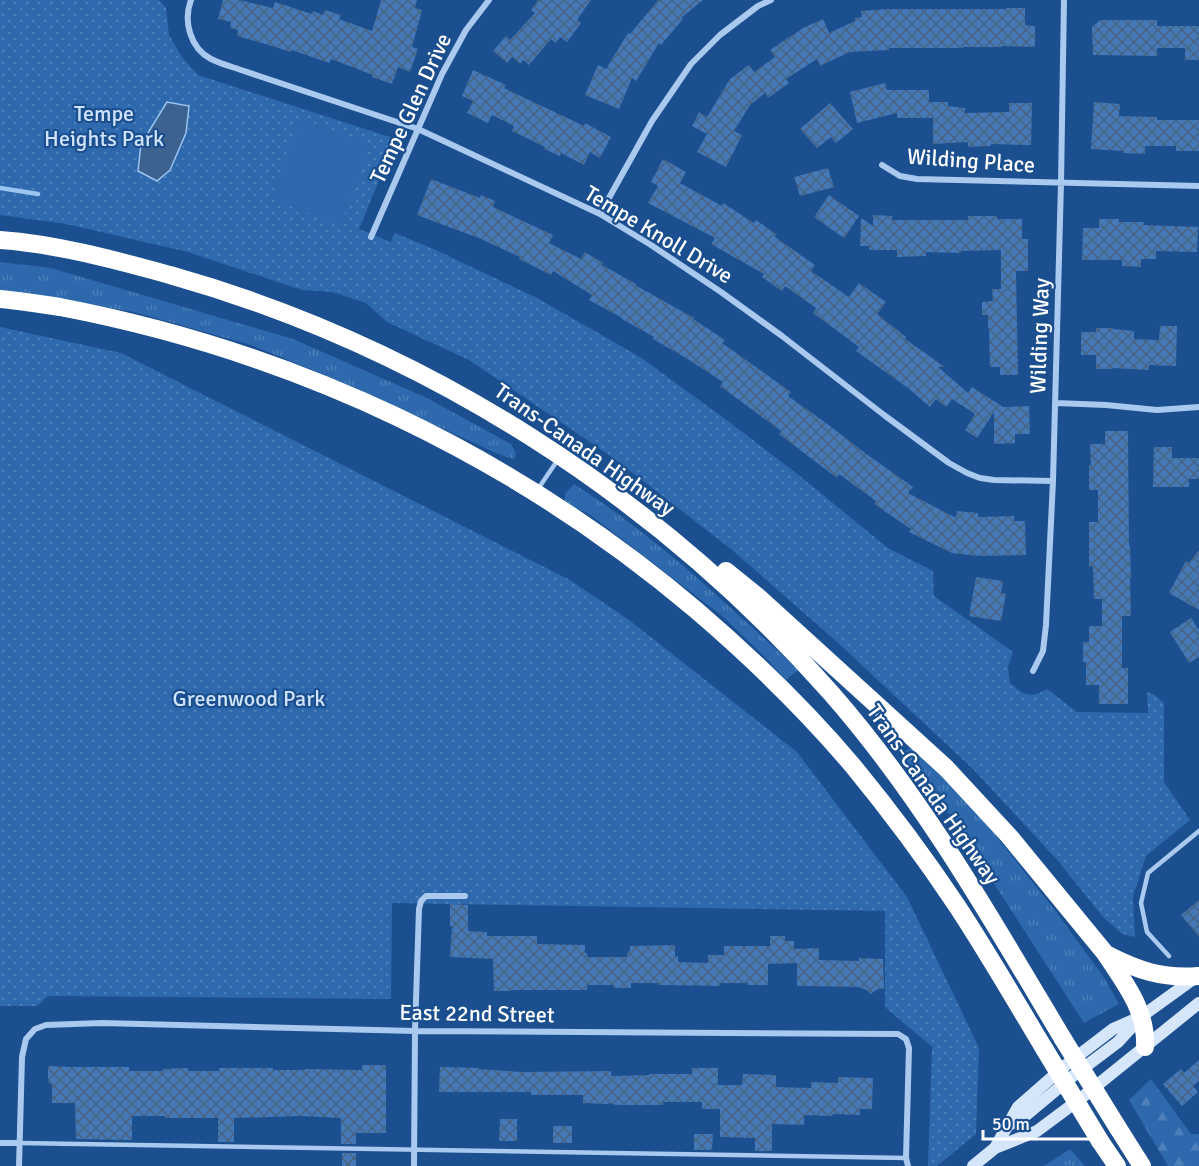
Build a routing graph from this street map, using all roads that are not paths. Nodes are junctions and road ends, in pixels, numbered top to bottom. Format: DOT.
graph roads {
  1 [pos="191,0"];
  2 [pos="489,0"];
  3 [pos="771,0"];
  4 [pos="1064,0"];
  5 [pos="418,129"];
  6 [pos="882,165"];
  7 [pos="1061,183"];
  8 [pos="1199,186"];
  9 [pos="600,214"];
  10 [pos="371,237"];
  11 [pos="0,240"];
  12 [pos="0,298"];
  13 [pos="1056,403"];
  14 [pos="1199,407"];
  15 [pos="560,456"];
  16 [pos="1053,481"];
  17 [pos="604,486"];
  18 [pos="536,492"];
  19 [pos="1033,671"];
  20 [pos="1199,831"];
  21 [pos="465,896"];
  22 [pos="1105,953"];
  23 [pos="1169,956"];
  24 [pos="1198,975"];
  25 [pos="1199,1003"];
  26 [pos="1142,1016"];
  27 [pos="415,1031"];
  28 [pos="1145,1047"];
  29 [pos="1006,1126"];
  30 [pos="0,1143"];
  31 [pos="20,1143"];
  32 [pos="995,1148"];
  33 [pos="414,1150"];
  34 [pos="907,1162"];
  35 [pos="19,1166"];
  36 [pos="414,1166"];
  37 [pos="973,1166"];
  38 [pos="1115,1166"];
  39 [pos="1142,1166"];
  1 -- 5 [label="street, Tempe Knoll Drive"];
  2 -- 5 [label="street, Tempe Glen Drive"];
  3 -- 9 [label="street"];
  4 -- 7 [label="street, Wilding Way"];
  5 -- 9 [label="street, Tempe Knoll Drive"];
  5 -- 10 [label="street, Tempe Glen Drive"];
  6 -- 7 [label="street, Wilding Place"];
  7 -- 8 [label="street, Wilding Place"];
  7 -- 13 [label="street, Wilding Way"];
  9 -- 16 [label="street, Tempe Knoll Drive"];
  11 -- 15 [label="highway, Trans-Canada Highway"];
  12 -- 18 [label="highway, Trans-Canada Highway"];
  13 -- 14 [label="street"];
  13 -- 16 [label="street, Wilding Way"];
  15 -- 17 [label="highway, Trans-Canada Highway"];
  15 -- 18 [label="lane"];
  16 -- 19 [label="street, Wilding Way"];
  17 -- 22 [label="highway"];
  17 -- 39 [label="highway, Trans-Canada Highway, bridge"];
  18 -- 38 [label="highway, Trans-Canada Highway, bridge"];
  20 -- 23 [label="lane"];
  21 -- 27 [label="street"];
  22 -- 24 [label="highway"];
  22 -- 26 [label="highway"];
  24 -- 26 [label="main road"];
  25 -- 28 [label="main road"];
  26 -- 28 [label="highway"];
  26 -- 29 [label="main road"];
  26 -- 29 [label="main road"];
  27 -- 31 [label="street, East 22nd Street"];
  27 -- 33 [label="street"];
  27 -- 34 [label="street, East 22nd Street"];
  28 -- 32 [label="main road"];
  29 -- 32 [label="main road"];
  30 -- 31 [label="street"];
  31 -- 33 [label="lane"];
  31 -- 35 [label="street"];
  32 -- 37 [label="main road"];
  33 -- 34 [label="lane"];
  33 -- 36 [label="street"];
}
